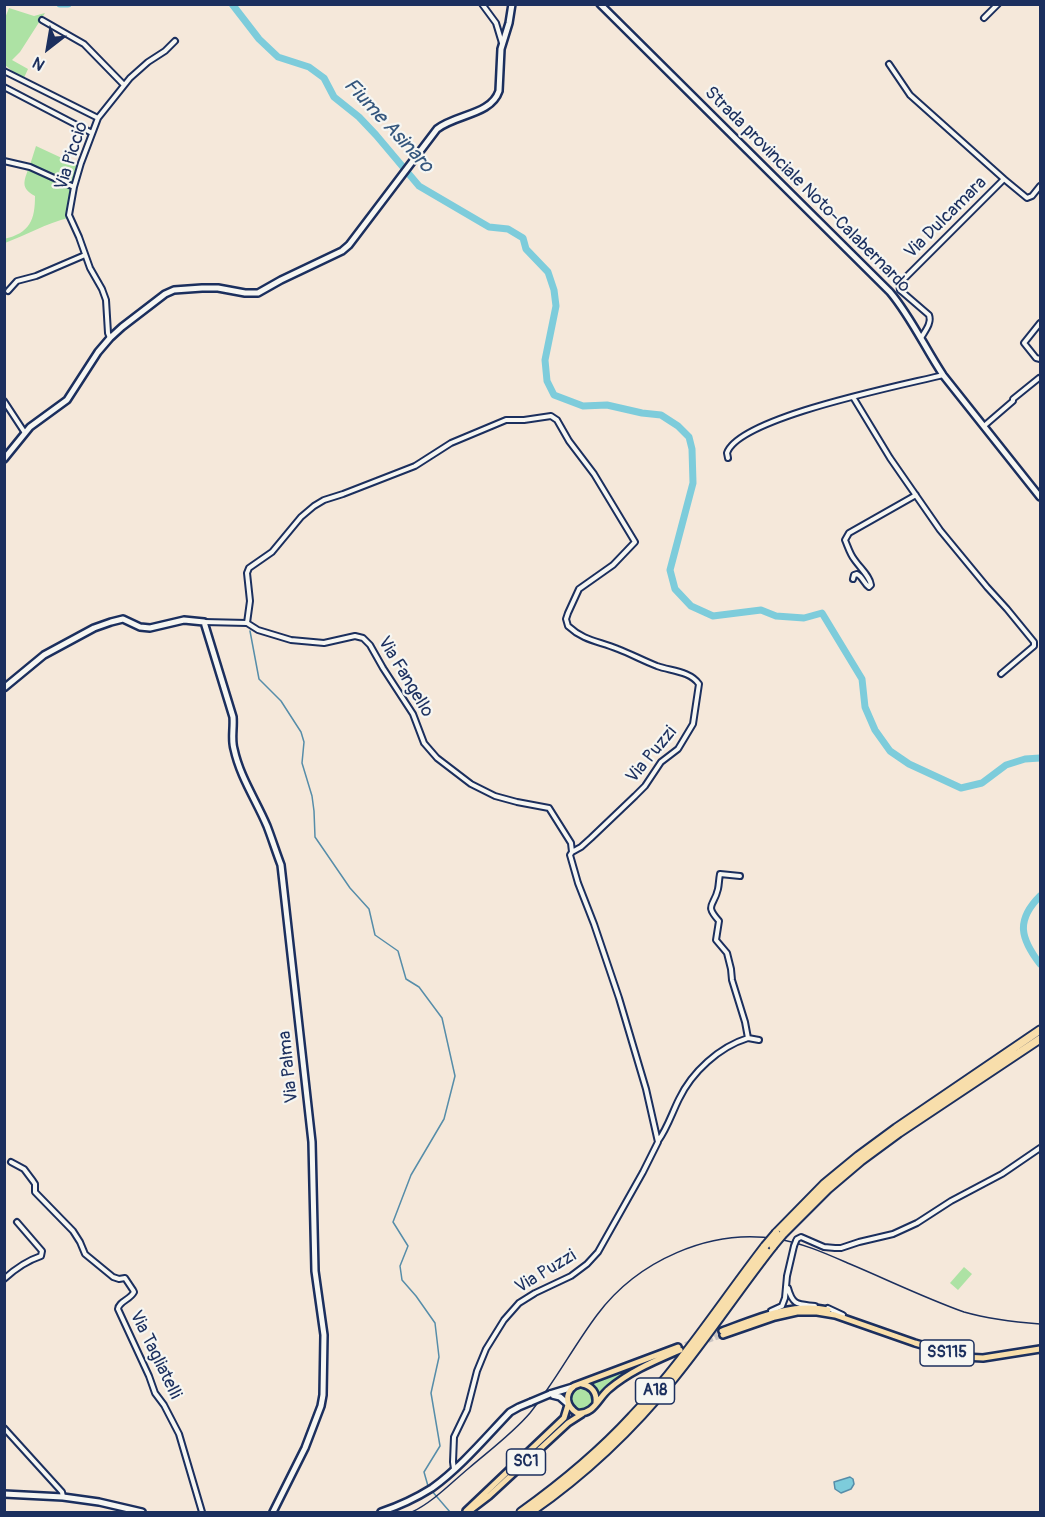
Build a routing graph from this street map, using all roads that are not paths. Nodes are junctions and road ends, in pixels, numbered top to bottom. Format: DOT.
graph roads {
  1 [pos="482,4"];
  2 [pos="512,4"];
  3 [pos="600,4"];
  4 [pos="998,4"];
  5 [pos="984,18"];
  6 [pos="42,20"];
  7 [pos="175,42"];
  8 [pos="502,43"];
  9 [pos="890,64"];
  10 [pos="4,71"];
  11 [pos="124,85"];
  12 [pos="4,87"];
  13 [pos="98,118"];
  14 [pos="92,133"];
  15 [pos="4,161"];
  16 [pos="1004,180"];
  17 [pos="1041,186"];
  18 [pos="74,187"];
  19 [pos="85,255"];
  20 [pos="8,291"];
  21 [pos="1041,323"];
  22 [pos="110,338"];
  23 [pos="921,339"];
  24 [pos="1041,359"];
  25 [pos="943,375"];
  26 [pos="1039,378"];
  27 [pos="853,397"];
  28 [pos="4,401"];
  29 [pos="983,426"];
  30 [pos="25,433"];
  31 [pos="728,458"];
  32 [pos="4,459"];
  33 [pos="916,495"];
  34 [pos="1041,497"];
  35 [pos="853,579"];
  36 [pos="204,622"];
  37 [pos="247,623"];
  38 [pos="1001,674"];
  39 [pos="4,688"];
  40 [pos="572,852"];
  41 [pos="740,876"];
  42 [pos="1041,1030"];
  43 [pos="748,1038"];
  44 [pos="1041,1039"];
  45 [pos="759,1040"];
  46 [pos="969,1082"];
  47 [pos="657,1142"];
  48 [pos="1041,1148"];
  49 [pos="11,1162"];
  50 [pos="17,1222"];
  51 [pos="780,1233"];
  52 [pos="4,1279"];
  53 [pos="788,1298"];
  54 [pos="789,1310"];
  55 [pos="817,1312"];
  56 [pos="843,1316"];
  57 [pos="746,1322"];
  58 [pos="756,1323"];
  59 [pos="857,1323"];
  60 [pos="1041,1349"];
  61 [pos="576,1385"];
  62 [pos="550,1394"];
  63 [pos="595,1404"];
  64 [pos="568,1405"];
  65 [pos="584,1413"];
  66 [pos="4,1428"];
  67 [pos="454,1469"];
  68 [pos="4,1494"];
  69 [pos="63,1497"];
  70 [pos="142,1512"];
  71 [pos="202,1512"];
  72 [pos="273,1512"];
  73 [pos="381,1512"];
  74 [pos="466,1512"];
  75 [pos="521,1512"];
  76 [pos="531,1512"];
  1 -- 8 [label="street"];
  2 -- 8 [label="street"];
  3 -- 23 [label="street, Strada provinciale Noto-Calabernardo"];
  4 -- 5 [label="street"];
  6 -- 11 [label="street"];
  7 -- 11 [label="street, Via Piccio"];
  8 -- 22 [label="street"];
  9 -- 16 [label="street"];
  10 -- 13 [label="street"];
  11 -- 13 [label="street, Via Piccio"];
  12 -- 14 [label="street"];
  13 -- 14 [label="street, Via Piccio"];
  14 -- 18 [label="street, Via Piccio"];
  15 -- 18 [label="street"];
  16 -- 17 [label="street, Via Dulcamara"];
  16 -- 23 [label="street, Via Dulcamara"];
  18 -- 19 [label="street, Via Piccio"];
  19 -- 20 [label="street"];
  19 -- 22 [label="street, Via Piccio"];
  21 -- 24 [label="street"];
  22 -- 30 [label="street"];
  23 -- 25 [label="street, Strada provinciale Noto-Calabernardo"];
  25 -- 27 [label="street"];
  25 -- 29 [label="street, Strada provinciale Noto-Calabernardo"];
  26 -- 29 [label="street"];
  27 -- 31 [label="street"];
  27 -- 33 [label="street"];
  28 -- 30 [label="street"];
  29 -- 34 [label="street, Strada provinciale Noto-Calabernardo"];
  30 -- 32 [label="street"];
  33 -- 35 [label="street"];
  33 -- 38 [label="street"];
  36 -- 37 [label="street, Via Fangello"];
  36 -- 39 [label="street, Via Fangello"];
  36 -- 72 [label="street, Via Palma"];
  37 -- 40 [label="street, Via Fangello"];
  37 -- 40 [label="street, Via Puzzi"];
  40 -- 47 [label="street"];
  41 -- 43 [label="street"];
  42 -- 46 [label="highway"];
  43 -- 45 [label="street"];
  43 -- 47 [label="street, Via Puzzi"];
  44 -- 46 [label="highway"];
  46 -- 51 [label="highway"];
  47 -- 67 [label="street, Via Puzzi"];
  48 -- 53 [label="street"];
  49 -- 71 [label="street, Via Tagliatelli"];
  50 -- 52 [label="street"];
  51 -- 75 [label="highway, A18, bridge"];
  51 -- 76 [label="highway, A18, bridge"];
  53 -- 54 [label="street"];
  53 -- 56 [label="street"];
  53 -- 57 [label="street"];
  54 -- 55 [label="street"];
  54 -- 56 [label="main road, SS115"];
  54 -- 57 [label="main road, SS115"];
  54 -- 58 [label="street"];
  55 -- 58 [label="main road, SS115"];
  55 -- 59 [label="main road, SS115"];
  56 -- 59 [label="main road, SS115"];
  57 -- 58 [label="main road, SS115"];
  59 -- 60 [label="main road, SS115"];
  61 -- 62 [label="street"];
  61 -- 63 [label="main road"];
  61 -- 63 [label="main road"];
  61 -- 64 [label="main road"];
  62 -- 64 [label="street"];
  62 -- 67 [label="street, bridge"];
  63 -- 65 [label="main road"];
  64 -- 65 [label="main road"];
  64 -- 74 [label="main road, SC1"];
  65 -- 74 [label="main road, SC1"];
  66 -- 69 [label="street"];
  67 -- 73 [label="street"];
  68 -- 69 [label="street"];
  69 -- 70 [label="street"];
}
